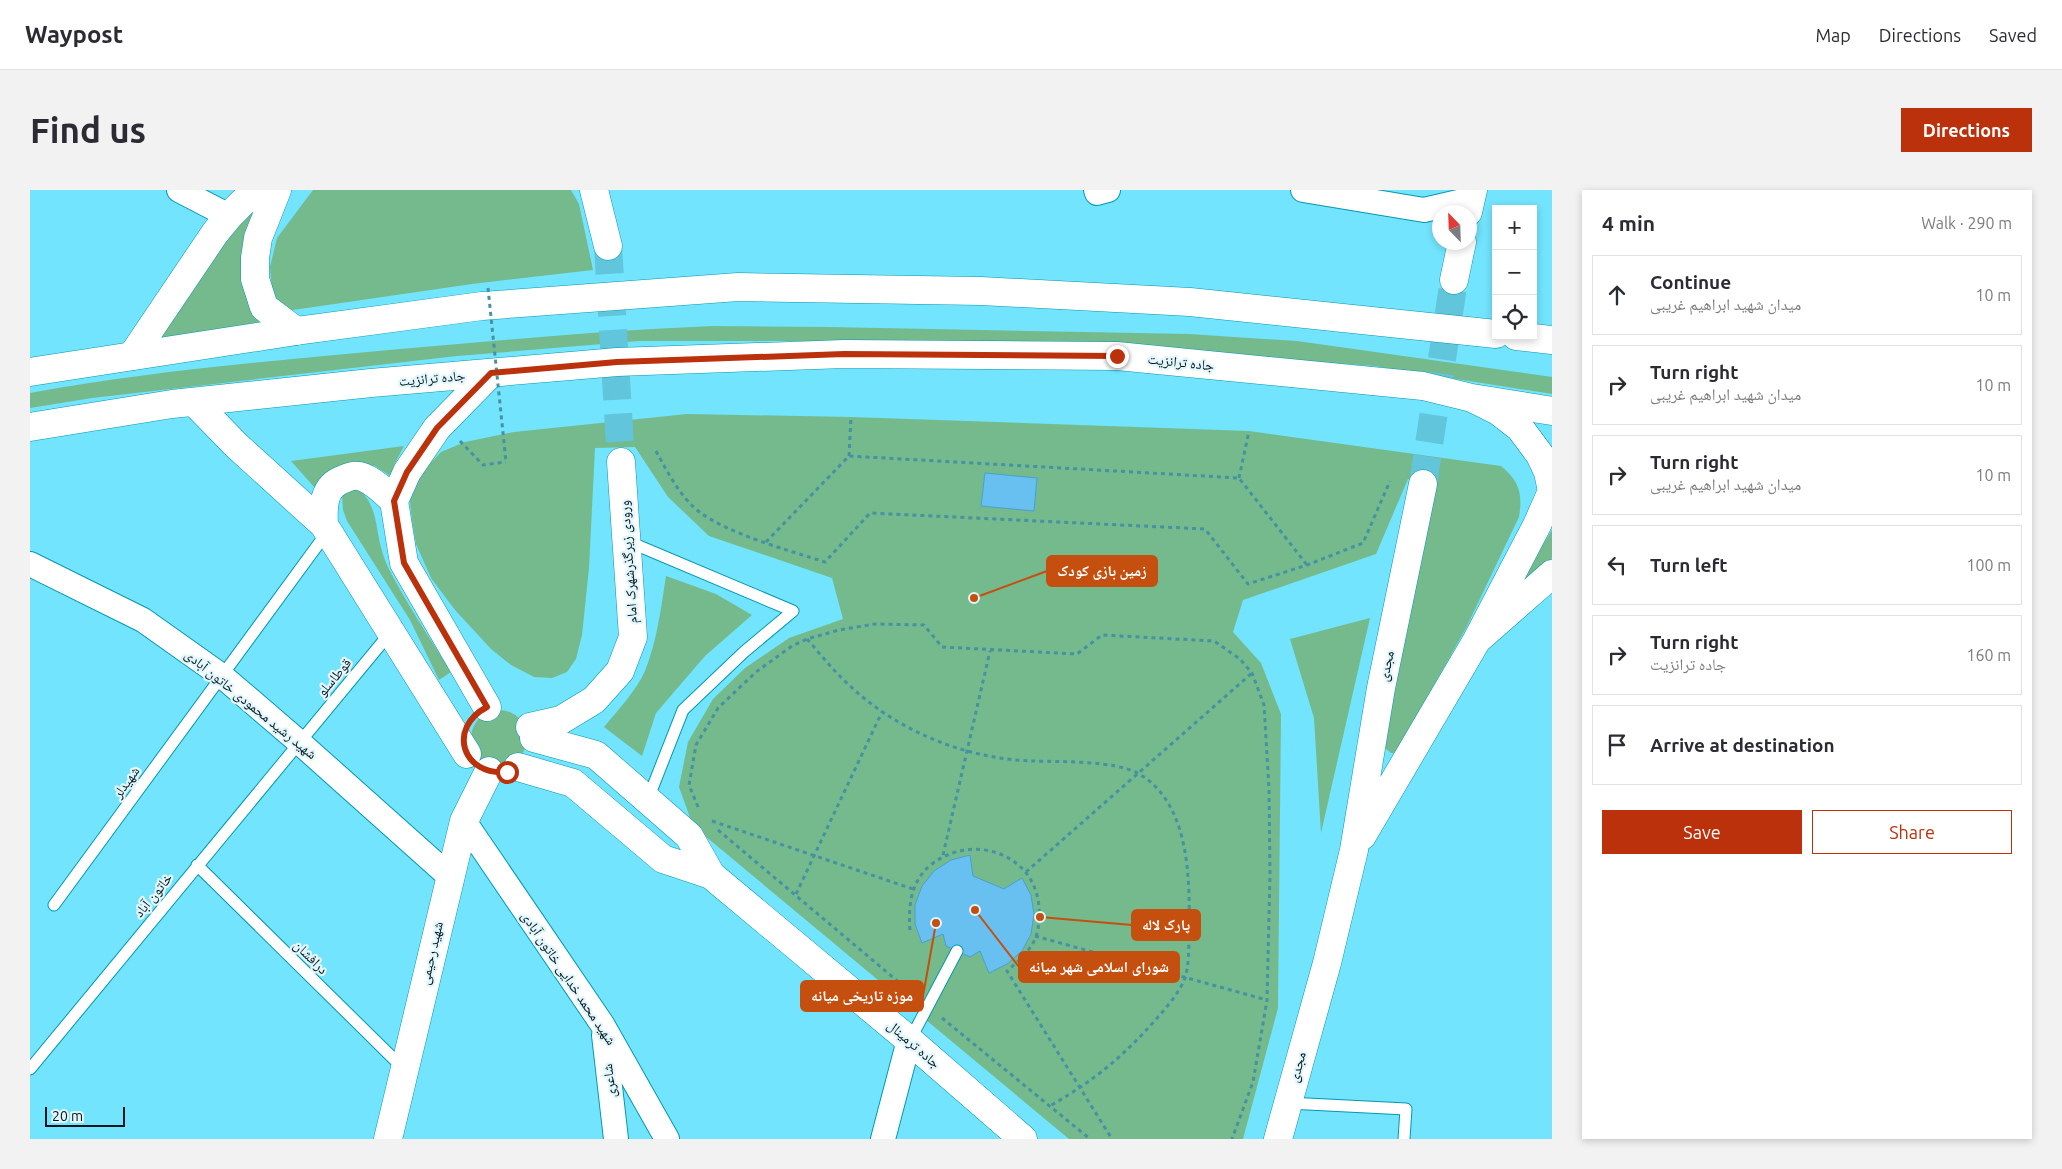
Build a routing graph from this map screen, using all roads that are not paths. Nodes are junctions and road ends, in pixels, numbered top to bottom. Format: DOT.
graph roads {
  1 [pos="179,190"];
  2 [pos="255,190"];
  3 [pos="277,190"];
  4 [pos="594,190"];
  5 [pos="1096,190"];
  6 [pos="1108,190"];
  7 [pos="1303,190"];
  8 [pos="1467,198"];
  9 [pos="228,216"];
  10 [pos="608,246"];
  11 [pos="1460,250"];
  12 [pos="1454,280"];
  13 [pos="296,331"];
  14 [pos="1492,334"];
  15 [pos="1537,338"];
  16 [pos="1552,340"];
  17 [pos="132,356"];
  18 [pos="30,372"];
  19 [pos="491,373"];
  20 [pos="1472,398"];
  21 [pos="194,402"];
  22 [pos="1552,411"];
  23 [pos="30,428"];
  24 [pos="621,462"];
  25 [pos="1424,484"];
  26 [pos="394,501"];
  27 [pos="326,528"];
  28 [pos="627,542"];
  29 [pos="30,564"];
  30 [pos="1552,574"];
  31 [pos="392,631"];
  32 [pos="1477,640"];
  33 [pos="222,676"];
  34 [pos="487,707"];
  35 [pos="532,732"];
  36 [pos="299,742"];
  37 [pos="467,754"];
  38 [pos="518,767"];
  39 [pos="490,771"];
  40 [pos="648,800"];
  41 [pos="464,821"];
  42 [pos="1354,850"];
  43 [pos="197,865"];
  44 [pos="711,875"];
  45 [pos="449,876"];
  46 [pos="54,905"];
  47 [pos="957,951"];
  48 [pos="602,1024"];
  49 [pos="909,1040"];
  50 [pos="30,1069"];
  51 [pos="404,1070"];
  52 [pos="1287,1103"];
  53 [pos="388,1139"];
  54 [pos="616,1139"];
  55 [pos="667,1139"];
  56 [pos="884,1139"];
  57 [pos="1023,1139"];
  58 [pos="1278,1139"];
  59 [pos="1404,1139"];
  1 -- 9 [label="street"];
  2 -- 9 [label="main road"];
  3 -- 13 [label="main road"];
  4 -- 10 [label="main road"];
  5 -- 6 [label="street"];
  7 -- 8 [label="street"];
  9 -- 17 [label="main road"];
  11 -- 12 [label="main road"];
  13 -- 14 [label="main road"];
  13 -- 17 [label="main road"];
  15 -- 16 [label="main road"];
  17 -- 18 [label="main road"];
  19 -- 20 [label="main road, جاده ترانزیت"];
  19 -- 21 [label="main road, جاده ترانزیت"];
  19 -- 26 [label="main road"];
  20 -- 22 [label="main road, جاده ترانزیت"];
  20 -- 32 [label="main road, مجدی"];
  21 -- 23 [label="main road, جاده ترانزیت"];
  21 -- 27 [label="main road"];
  24 -- 28 [label="main road, ورودی زیرگذرشهرک امام"];
  25 -- 42 [label="main road, مجدی"];
  26 -- 27 [label="main road"];
  26 -- 34 [label="main road"];
  27 -- 31 [label="main road"];
  27 -- 33 [label="lane, شهیدلر"];
  28 -- 35 [label="main road, ورودی زیرگذرشهرک امام"];
  28 -- 40 [label="lane"];
  29 -- 33 [label="street, شهید رشید محمودی خاتون آبادی"];
  30 -- 32 [label="main road, مجدی"];
  31 -- 36 [label="lane, قوطاسلو"];
  31 -- 37 [label="main road"];
  32 -- 42 [label="main road, مجدی"];
  33 -- 36 [label="street, شهید رشید محمودی خاتون آبادی"];
  33 -- 46 [label="lane, شهیدلر"];
  34 -- 35 [label="main road"];
  34 -- 37 [label="main road"];
  35 -- 38 [label="main road"];
  35 -- 40 [label="main road"];
  36 -- 43 [label="lane, خاتون آباد"];
  36 -- 45 [label="street, شهید رشید محمودی خاتون آبادی"];
  37 -- 39 [label="main road"];
  38 -- 39 [label="main road"];
  38 -- 44 [label="main road"];
  39 -- 41 [label="main road, شهید رحیمی"];
  40 -- 44 [label="main road"];
  41 -- 45 [label="main road, شهید رحیمی"];
  41 -- 48 [label="street, شهید محمد خدایی خاتون آبادی"];
  42 -- 52 [label="main road, مجدی"];
  43 -- 50 [label="lane, خاتون آباد"];
  43 -- 51 [label="lane, درافشان"];
  44 -- 49 [label="main road, جاده ترمینال"];
  45 -- 51 [label="main road, شهید رحیمی"];
  47 -- 49 [label="lane"];
  48 -- 54 [label="street, شاعری"];
  48 -- 55 [label="street, شهید محمد خدایی خاتون آبادی"];
  49 -- 56 [label="street"];
  49 -- 57 [label="main road, جاده ترمینال"];
  51 -- 53 [label="main road, شهید رحیمی"];
  52 -- 58 [label="main road, مجدی"];
  52 -- 59 [label="lane"];
}
